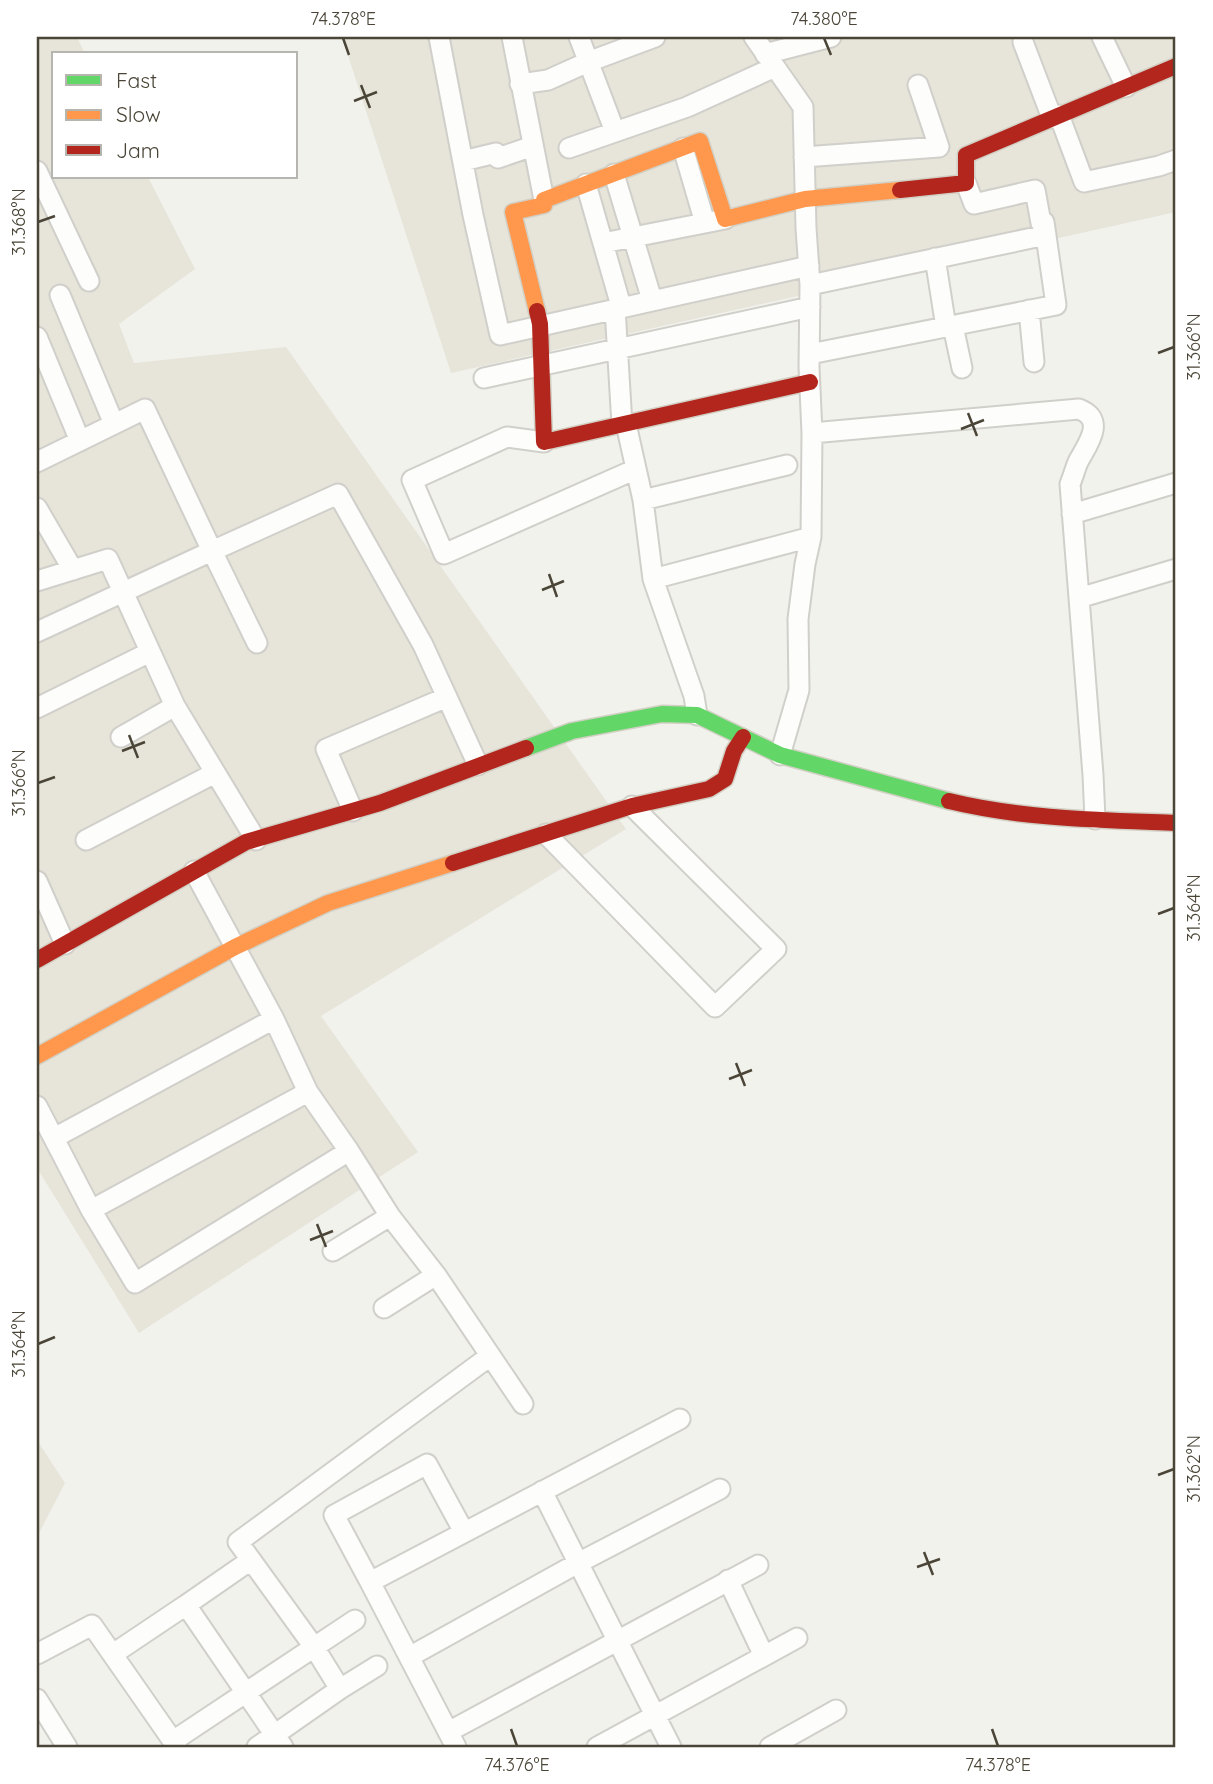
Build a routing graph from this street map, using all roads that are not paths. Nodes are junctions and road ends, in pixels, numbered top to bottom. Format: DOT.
graph roads {
  1 [pos="439,37"];
  2 [pos="512,37"];
  3 [pos="579,37"];
  4 [pos="655,37"];
  5 [pos="754,37"];
  6 [pos="831,37"];
  7 [pos="1102,37"];
  8 [pos="1023,42"];
  9 [pos="770,60"];
  10 [pos="588,62"];
  11 [pos="1176,65"];
  12 [pos="520,83"];
  13 [pos="918,85"];
  14 [pos="1126,87"];
  15 [pos="1056,117"];
  16 [pos="615,132"];
  17 [pos="533,146"];
  18 [pos="569,148"];
  19 [pos="683,148"];
  20 [pos="804,157"];
  21 [pos="1176,160"];
  22 [pos="463,161"];
  23 [pos="37,171"];
  24 [pos="614,174"];
  25 [pos="966,183"];
  26 [pos="586,184"];
  27 [pos="805,199"];
  28 [pos="544,200"];
  29 [pos="725,219"];
  30 [pos="705,223"];
  31 [pos="1046,235"];
  32 [pos="634,237"];
  33 [pos="603,243"];
  34 [pos="935,258"];
  35 [pos="810,275"];
  36 [pos="89,281"];
  37 [pos="60,295"];
  38 [pos="652,300"];
  39 [pos="618,307"];
  40 [pos="810,307"];
  41 [pos="1029,310"];
  42 [pos="540,324"];
  43 [pos="949,326"];
  44 [pos="37,337"];
  45 [pos="617,348"];
  46 [pos="810,354"];
  47 [pos="1034,362"];
  48 [pos="543,365"];
  49 [pos="962,368"];
  50 [pos="484,378"];
  51 [pos="810,382"];
  52 [pos="114,424"];
  53 [pos="624,425"];
  54 [pos="812,433"];
  55 [pos="80,441"];
  56 [pos="544,442"];
  57 [pos="37,462"];
  58 [pos="787,465"];
  59 [pos="636,469"];
  60 [pos="1176,483"];
  61 [pos="643,500"];
  62 [pos="1072,514"];
  63 [pos="40,520"];
  64 [pos="811,537"];
  65 [pos="212,551"];
  66 [pos="1176,569"];
  67 [pos="73,570"];
  68 [pos="653,579"];
  69 [pos="37,581"];
  70 [pos="124,594"];
  71 [pos="1079,598"];
  72 [pos="37,632"];
  73 [pos="257,643"];
  74 [pos="150,652"];
  75 [pos="447,697"];
  76 [pos="175,706"];
  77 [pos="37,708"];
  78 [pos="696,715"];
  79 [pos="121,737"];
  80 [pos="743,737"];
  81 [pos="780,755"];
  82 [pos="478,765"];
  83 [pos="215,773"];
  84 [pos="632,806"];
  85 [pos="353,811"];
  86 [pos="1095,820"];
  87 [pos="1176,823"];
  88 [pos="546,834"];
  89 [pos="86,840"];
  90 [pos="256,840"];
  91 [pos="194,871"];
  92 [pos="37,881"];
  93 [pos="65,944"];
  94 [pos="235,947"];
  95 [pos="37,960"];
  96 [pos="274,1019"];
  97 [pos="37,1056"];
  98 [pos="308,1092"];
  99 [pos="37,1106"];
  100 [pos="54,1138"];
  101 [pos="349,1151"];
  102 [pos="91,1210"];
  103 [pos="390,1216"];
  104 [pos="332,1251"];
  105 [pos="436,1275"];
  106 [pos="384,1308"];
  107 [pos="490,1356"];
  108 [pos="523,1404"];
  109 [pos="680,1419"];
  110 [pos="720,1489"];
  111 [pos="542,1491"];
  112 [pos="464,1532"];
  113 [pos="251,1560"];
  114 [pos="578,1563"];
  115 [pos="758,1565"];
  116 [pos="729,1580"];
  117 [pos="370,1581"];
  118 [pos="186,1605"];
  119 [pos="355,1620"];
  120 [pos="797,1638"];
  121 [pos="617,1639"];
  122 [pos="314,1647"];
  123 [pos="37,1654"];
  124 [pos="113,1654"];
  125 [pos="764,1656"];
  126 [pos="409,1657"];
  127 [pos="377,1666"];
  128 [pos="340,1689"];
  129 [pos="246,1692"];
  130 [pos="37,1699"];
  131 [pos="836,1710"];
  132 [pos="656,1716"];
  133 [pos="452,1739"];
  134 [pos="279,1741"];
  135 [pos="175,1744"];
  136 [pos="67,1747"];
  137 [pos="257,1747"];
  138 [pos="597,1747"];
  139 [pos="671,1747"];
  140 [pos="770,1747"];
  1 -- 22 [label="street"];
  2 -- 12 [label="street"];
  3 -- 10 [label="street"];
  4 -- 10 [label="street"];
  5 -- 9 [label="street"];
  6 -- 9 [label="street"];
  7 -- 14 [label="street"];
  8 -- 15 [label="street"];
  9 -- 16 [label="street"];
  9 -- 20 [label="street"];
  10 -- 12 [label="street"];
  10 -- 16 [label="street"];
  11 -- 14 [label="street"];
  12 -- 17 [label="street"];
  13 -- 20 [label="street"];
  14 -- 15 [label="street"];
  15 -- 21 [label="street"];
  15 -- 25 [label="street"];
  16 -- 18 [label="street"];
  17 -- 22 [label="street"];
  17 -- 28 [label="street"];
  19 -- 24 [label="street"];
  19 -- 29 [label="street"];
  19 -- 30 [label="street"];
  20 -- 27 [label="street"];
  22 -- 42 [label="street"];
  23 -- 36 [label="street"];
  24 -- 26 [label="street"];
  24 -- 32 [label="street"];
  25 -- 27 [label="street"];
  25 -- 31 [label="street"];
  26 -- 28 [label="street"];
  26 -- 33 [label="street"];
  27 -- 29 [label="street"];
  27 -- 35 [label="street"];
  28 -- 42 [label="street"];
  29 -- 30 [label="street"];
  30 -- 32 [label="street"];
  31 -- 34 [label="street"];
  31 -- 41 [label="street"];
  32 -- 33 [label="street"];
  32 -- 38 [label="street"];
  33 -- 39 [label="street"];
  34 -- 35 [label="street"];
  34 -- 43 [label="street"];
  35 -- 38 [label="street"];
  35 -- 40 [label="street"];
  37 -- 52 [label="street"];
  38 -- 39 [label="street"];
  39 -- 42 [label="street"];
  39 -- 45 [label="street"];
  40 -- 45 [label="street"];
  40 -- 46 [label="street"];
  41 -- 43 [label="street"];
  41 -- 47 [label="street"];
  42 -- 48 [label="street"];
  43 -- 46 [label="street"];
  43 -- 49 [label="street"];
  44 -- 55 [label="street"];
  45 -- 48 [label="street"];
  45 -- 53 [label="street"];
  46 -- 51 [label="street"];
  48 -- 50 [label="street"];
  48 -- 56 [label="street"];
  51 -- 53 [label="street"];
  51 -- 54 [label="street"];
  52 -- 55 [label="street"];
  52 -- 65 [label="street"];
  53 -- 56 [label="street"];
  53 -- 59 [label="street"];
  54 -- 62 [label="street"];
  54 -- 64 [label="street"];
  55 -- 57 [label="street"];
  56 -- 59 [label="street"];
  58 -- 61 [label="street"];
  59 -- 61 [label="street"];
  60 -- 62 [label="street"];
  61 -- 68 [label="street"];
  62 -- 71 [label="street"];
  63 -- 67 [label="street"];
  64 -- 68 [label="street"];
  64 -- 81 [label="street"];
  65 -- 70 [label="street"];
  65 -- 73 [label="street"];
  65 -- 75 [label="street"];
  66 -- 71 [label="street"];
  67 -- 69 [label="street"];
  67 -- 70 [label="street"];
  68 -- 78 [label="street"];
  70 -- 72 [label="street"];
  70 -- 74 [label="street"];
  71 -- 86 [label="street"];
  74 -- 76 [label="street"];
  74 -- 77 [label="street"];
  75 -- 82 [label="street"];
  75 -- 85 [label="street"];
  76 -- 79 [label="street"];
  76 -- 83 [label="street"];
  78 -- 80 [label="street"];
  78 -- 82 [label="street"];
  80 -- 81 [label="street"];
  80 -- 84 [label="street"];
  81 -- 86 [label="street"];
  82 -- 85 [label="street"];
  83 -- 89 [label="street"];
  83 -- 90 [label="street"];
  84 -- 88 [label="street"];
  84 -- 88 [label="street"];
  85 -- 90 [label="street"];
  86 -- 87 [label="street"];
  88 -- 94 [label="street"];
  90 -- 91 [label="street"];
  91 -- 93 [label="street"];
  91 -- 94 [label="street"];
  92 -- 93 [label="street"];
  93 -- 95 [label="street"];
  94 -- 96 [label="street"];
  94 -- 97 [label="street"];
  96 -- 98 [label="street"];
  96 -- 100 [label="street"];
  98 -- 101 [label="street"];
  98 -- 102 [label="street"];
  99 -- 100 [label="street"];
  100 -- 102 [label="street"];
  101 -- 102 [label="street"];
  101 -- 103 [label="street"];
  103 -- 104 [label="street"];
  103 -- 105 [label="street"];
  105 -- 106 [label="street"];
  105 -- 107 [label="street"];
  107 -- 108 [label="street"];
  107 -- 113 [label="street"];
  109 -- 111 [label="street"];
  110 -- 114 [label="street"];
  111 -- 112 [label="street"];
  111 -- 114 [label="street"];
  112 -- 117 [label="street"];
  112 -- 117 [label="street"];
  113 -- 118 [label="street"];
  113 -- 122 [label="street"];
  114 -- 121 [label="street"];
  114 -- 126 [label="street"];
  115 -- 116 [label="street"];
  116 -- 121 [label="street"];
  116 -- 125 [label="street"];
  117 -- 126 [label="street"];
  118 -- 124 [label="street"];
  118 -- 129 [label="street"];
  119 -- 122 [label="street"];
  120 -- 125 [label="street"];
  121 -- 132 [label="street"];
  121 -- 133 [label="street"];
  122 -- 128 [label="street"];
  122 -- 129 [label="street"];
  123 -- 124 [label="street"];
  124 -- 135 [label="street"];
  125 -- 132 [label="street"];
  126 -- 133 [label="street"];
  127 -- 128 [label="street"];
  128 -- 134 [label="street"];
  129 -- 134 [label="street"];
  129 -- 135 [label="street"];
  130 -- 136 [label="street"];
  131 -- 140 [label="street"];
  132 -- 138 [label="street"];
  132 -- 139 [label="street"];
  134 -- 137 [label="street"];
}
